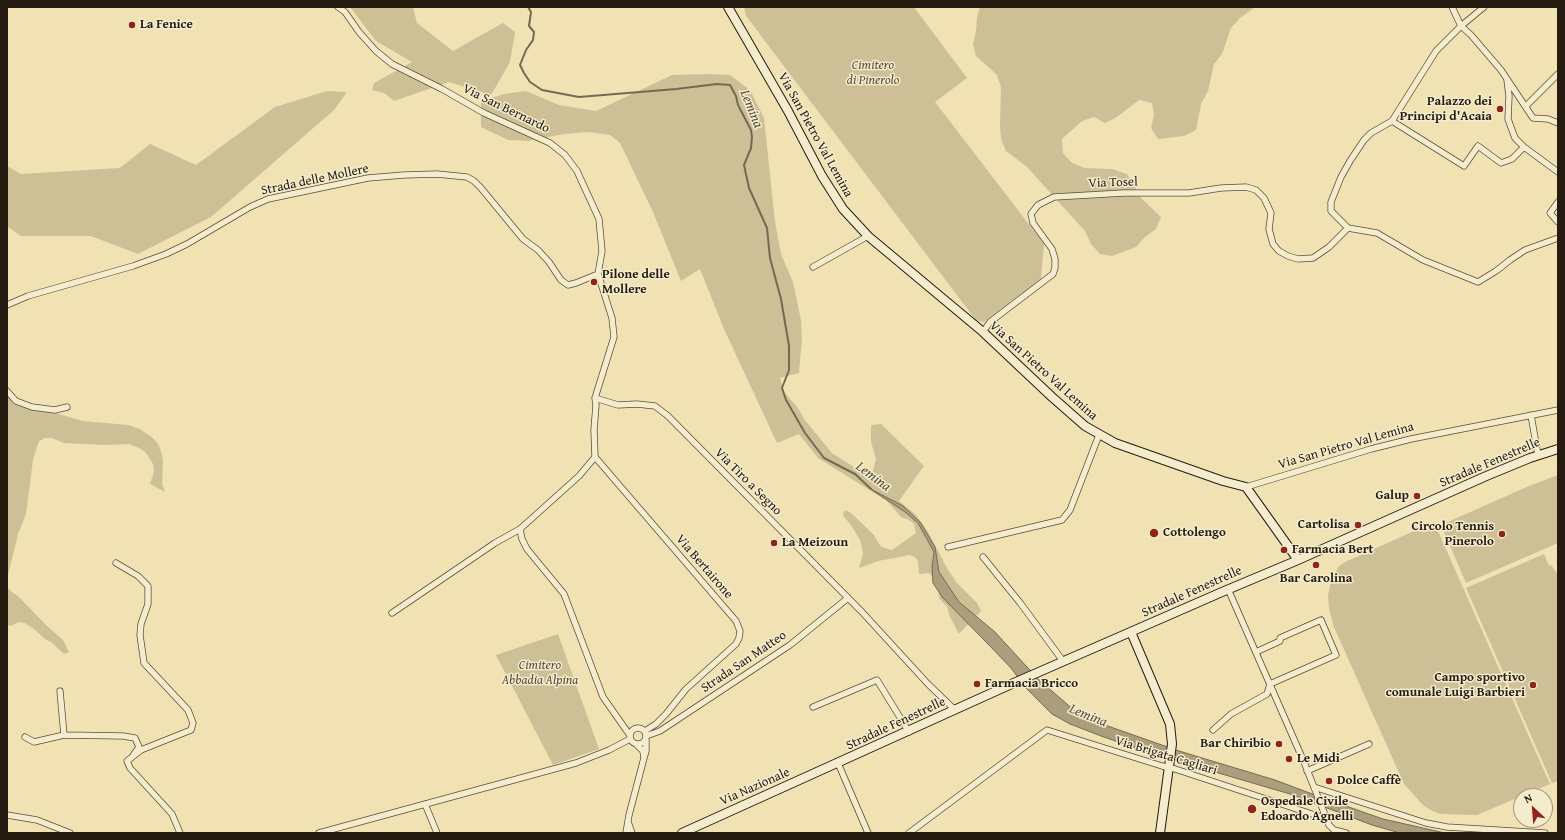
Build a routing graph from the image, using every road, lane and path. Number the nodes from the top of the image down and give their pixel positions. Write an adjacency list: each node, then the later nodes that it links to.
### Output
1 (338, 7): 19 (street, Via San Bernardo)
2 (728, 7): 16 (street, Via San Pietro Val Lemina)
3 (1452, 7): 5 (street)
4 (1484, 7): 5 (street)
5 (1461, 26): 7 (street); 9 (street)
6 (1558, 74): 8 (street)
7 (1506, 78): 8 (street); 11 (street)
8 (1526, 106): 10 (street)
9 (1392, 121): 11 (street); 15 (street)
10 (1558, 123)
11 (1524, 147): 12 (street)
12 (1558, 172)
13 (1558, 202): 14 (street)
14 (1558, 222)
15 (1348, 228): 17 (street); 21 (street, Via Tosel)
16 (868, 236): 18 (street); 21 (street, Via San Pietro Val Lemina)
17 (1558, 238)
18 (813, 267)
19 (598, 274): 20 (street, Strada delle Mollere); 23 (street)
20 (7, 305)
21 (983, 332): 27 (street, Via San Pietro Val Lemina)
22 (7, 391): 24 (street)
23 (595, 398): 30 (street); 38 (street, Via Tiro a Segno)
24 (68, 406)
25 (1558, 410): 26 (street, Via San Pietro Val Lemina)
26 (1531, 415): 29 (street); 31 (street, Via San Pietro Val Lemina)
27 (1099, 435): 31 (street, Via San Pietro Val Lemina); 33 (street)
28 (1558, 449): 29 (street, Stradale Fenestrelle)
29 (1538, 455): 35 (street, Stradale Fenestrelle)
30 (595, 457): 32 (street); 50 (street, Via Bertairone)
31 (1246, 487): 35 (street)
32 (520, 529): 39 (street); 51 (street)
33 (948, 547)
34 (983, 557): 42 (street)
35 (1298, 560): 37 (street, Stradale Fenestrelle)
36 (116, 563): 55 (street)
37 (1228, 589): 40 (street, Stradale Fenestrelle); 41 (street)
38 (848, 598): 46 (street, Via Tiro a Segno); 50 (street, Strada San Matteo)
39 (392, 613)
40 (1131, 632): 42 (street, Stradale Fenestrelle); 58 (street)
41 (1256, 652): 43 (street); 43 (street)
42 (1064, 661): 46 (street, Stradale Fenestrelle)
43 (1270, 684): 47 (street); 59 (street)
44 (60, 691): 49 (street)
45 (813, 707): 48 (street)
46 (955, 710): 48 (street, Stradale Fenestrelle)
47 (1213, 730)
48 (909, 732): 57 (street, Stradale Fenestrelle)
49 (64, 735): 52 (street); 55 (street)
50 (646, 735): 51 (street); 53 (street); 56 (street)
51 (630, 737): 53 (street); 61 (street)
52 (25, 738)
53 (636, 744): 56 (street)
54 (1369, 744): 59 (street)
55 (133, 756): 66 (street)
56 (644, 758): 64 (street)
57 (838, 763): 71 (street, Via Nazionale); 72 (street)
58 (1170, 765): 63 (street, Via Brigata Cagliari); 73 (street, Via Brigata Cagliari); 74 (street)
59 (1307, 771): 60 (street)
60 (1314, 787): 63 (street); 76 (street)
61 (425, 804): 67 (street); 68 (street)
62 (7, 815): 65 (street)
63 (1327, 819): 75 (street, Via Brigata Cagliari)
64 (628, 822): 69 (street); 70 (street)
65 (70, 833)
66 (180, 833)
67 (319, 833)
68 (437, 833)
69 (626, 833)
70 (632, 833)
71 (682, 833)
72 (868, 833)
73 (909, 833)
74 (1160, 833)
75 (1346, 833)
76 (1545, 833)

